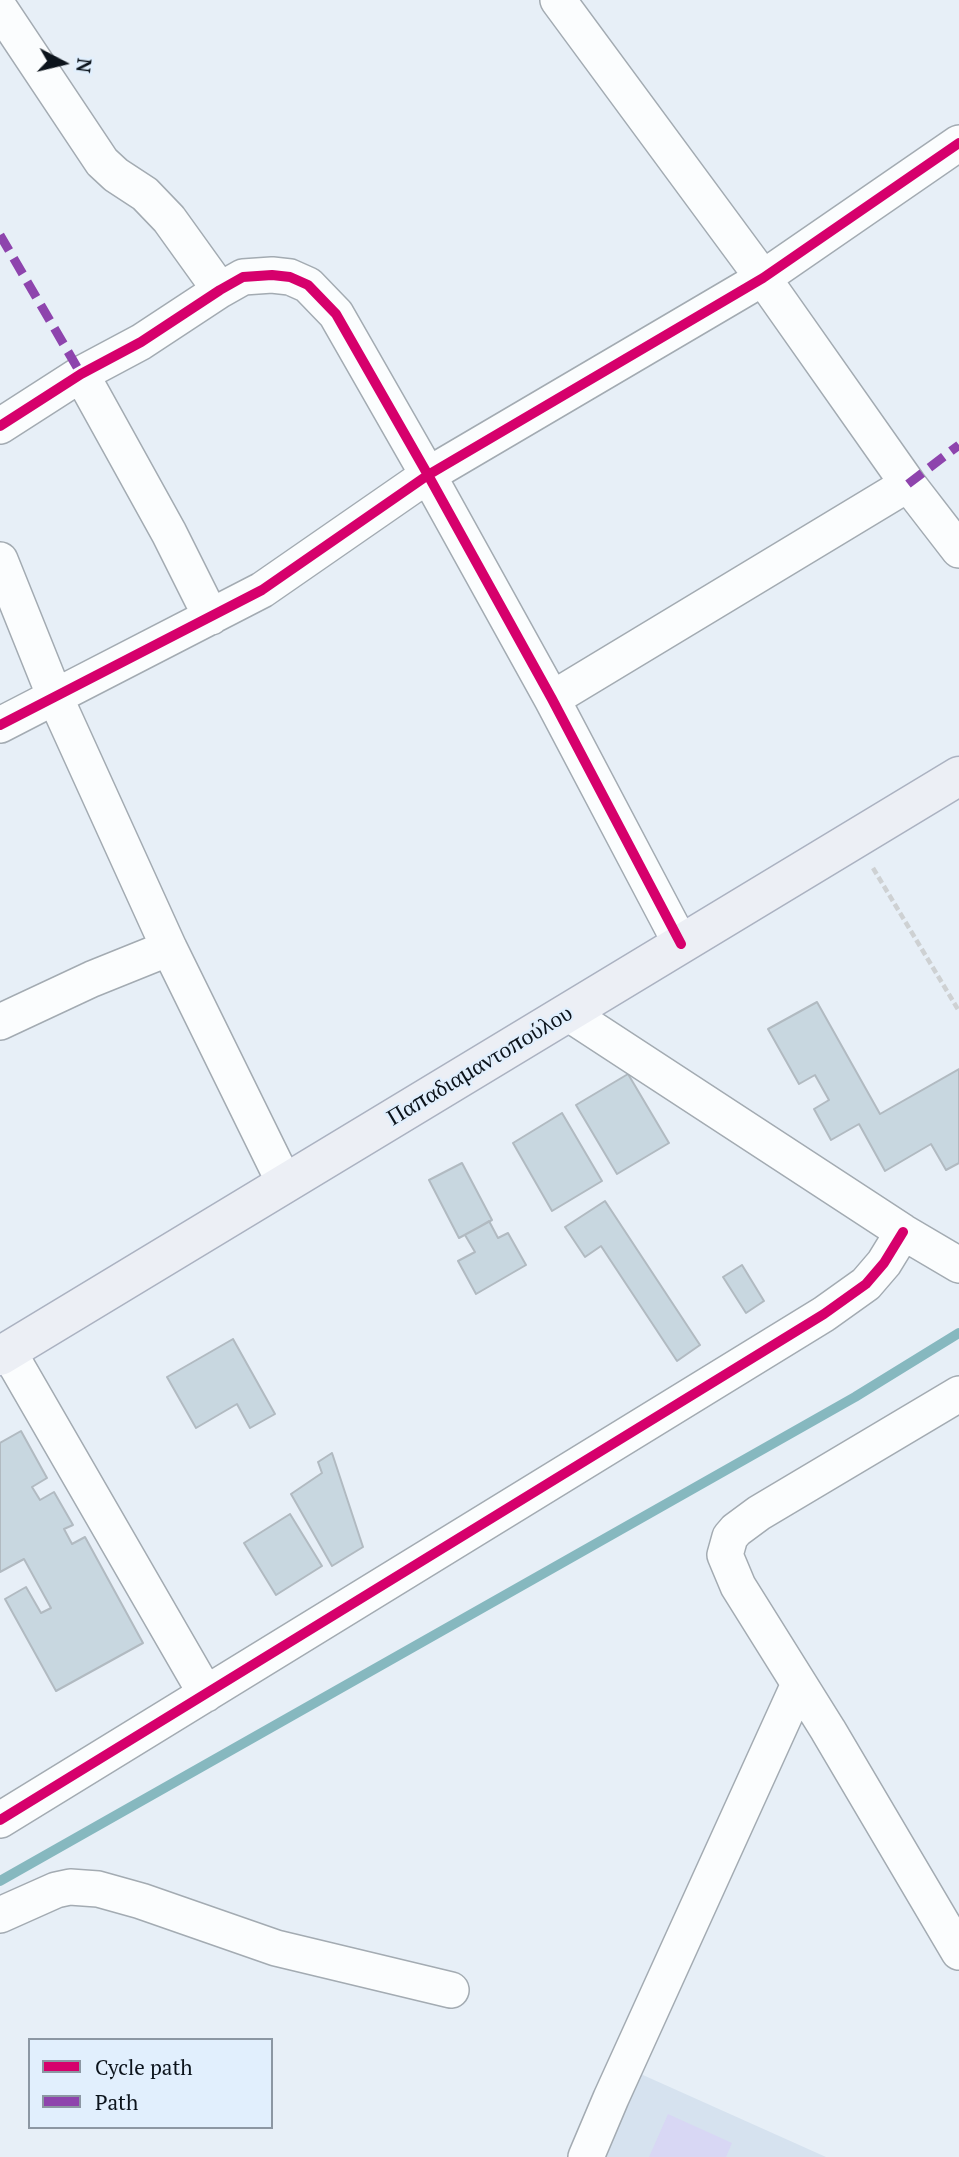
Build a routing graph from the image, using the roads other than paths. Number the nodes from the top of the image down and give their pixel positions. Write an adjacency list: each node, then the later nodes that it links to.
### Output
1 (558, 0): 4 (street)
2 (0, 9): 5 (street)
3 (959, 144): 4 (street)
4 (764, 278): 8 (street); 9 (street)
5 (220, 290): 6 (street); 8 (street)
6 (81, 374): 7 (street); 12 (street)
7 (0, 426)
8 (428, 475): 12 (street); 14 (street)
9 (908, 484): 10 (street); 14 (street)
10 (959, 550)
11 (0, 560): 13 (street)
12 (211, 617): 13 (street)
13 (55, 697): 15 (street); 18 (street)
14 (552, 699): 17 (street)
15 (0, 725)
16 (959, 776): 17 (main road, Παπαδιαμαντοπούλου)
17 (681, 944): 19 (main road, Παπαδιαμαντοπούλου)
18 (169, 948): 20 (street); 21 (street)
19 (568, 1013): 21 (main road, Παπαδιαμαντοπούλου); 22 (street)
20 (0, 1022)
21 (285, 1184): 24 (main road, Παπαδιαμαντοπούλου)
22 (903, 1232): 23 (street); 27 (street)
23 (959, 1265)
24 (4, 1353): 27 (street)
25 (959, 1394): 26 (street)
26 (799, 1684): 30 (street); 32 (street)
27 (206, 1694): 28 (street)
28 (0, 1821)
29 (0, 1915): 31 (street)
30 (959, 1952)
31 (451, 1990)
32 (586, 2157)

